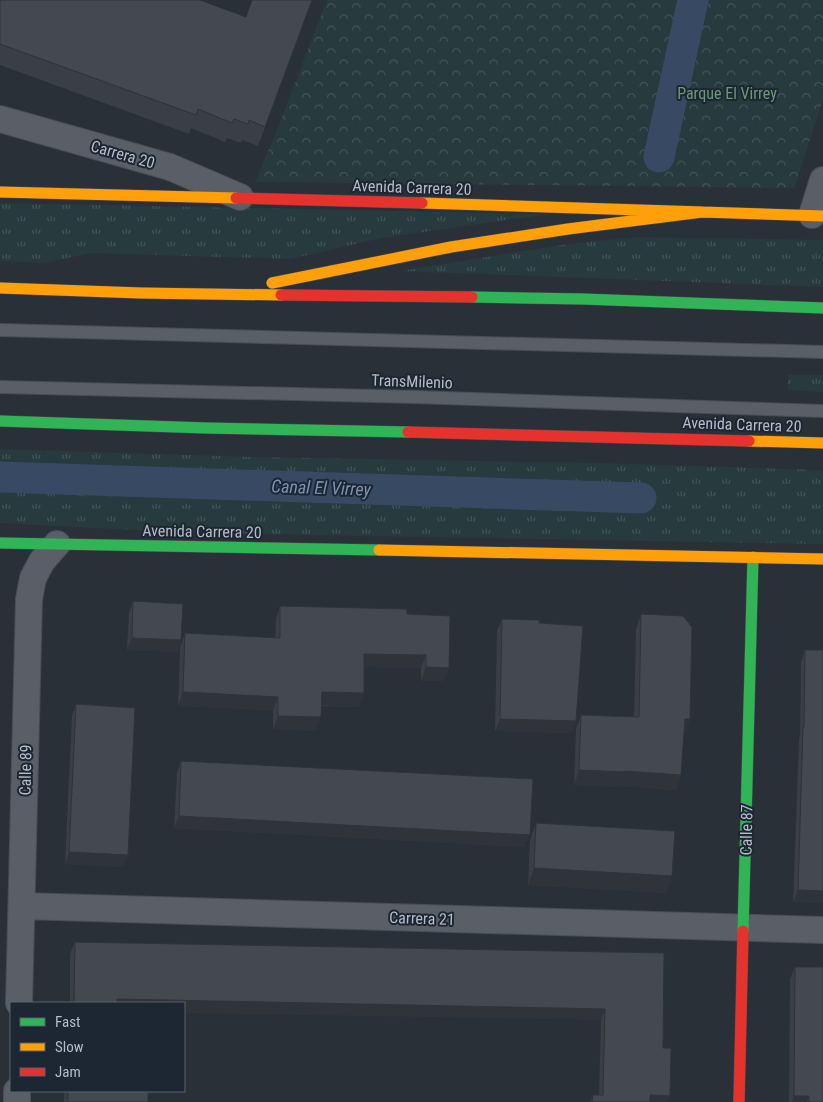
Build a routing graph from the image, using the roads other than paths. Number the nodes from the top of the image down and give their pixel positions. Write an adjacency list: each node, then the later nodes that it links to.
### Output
1 (0, 119): 4 (street, Carrera 20)
2 (823, 180): 6 (street)
3 (0, 192): 4 (main road, Avenida Carrera 20)
4 (243, 198): 5 (main road, Avenida Carrera 20)
5 (702, 212): 6 (main road, Avenida Carrera 20); 8 (main road)
6 (817, 216)
7 (0, 288): 8 (main road)
8 (219, 294): 9 (main road)
9 (823, 308)
10 (0, 330): 11 (lane)
11 (823, 352)
12 (0, 387): 13 (lane, TransMilenio)
13 (823, 411)
14 (0, 421): 15 (main road, Avenida Carrera 20)
15 (823, 443)
16 (0, 543): 17 (main road, Avenida Carrera 20)
17 (57, 544): 18 (main road, Avenida Carrera 20); 20 (street, Calle 89)
18 (753, 557): 19 (main road, Avenida Carrera 20); 21 (main road, Calle 87)
19 (823, 559)
20 (22, 906): 21 (street, Carrera 21); 23 (street, Calle 89)
21 (744, 928): 22 (street, Carrera 21); 24 (main road, Calle 87)
22 (823, 930)
23 (19, 1002)
24 (739, 1102)

